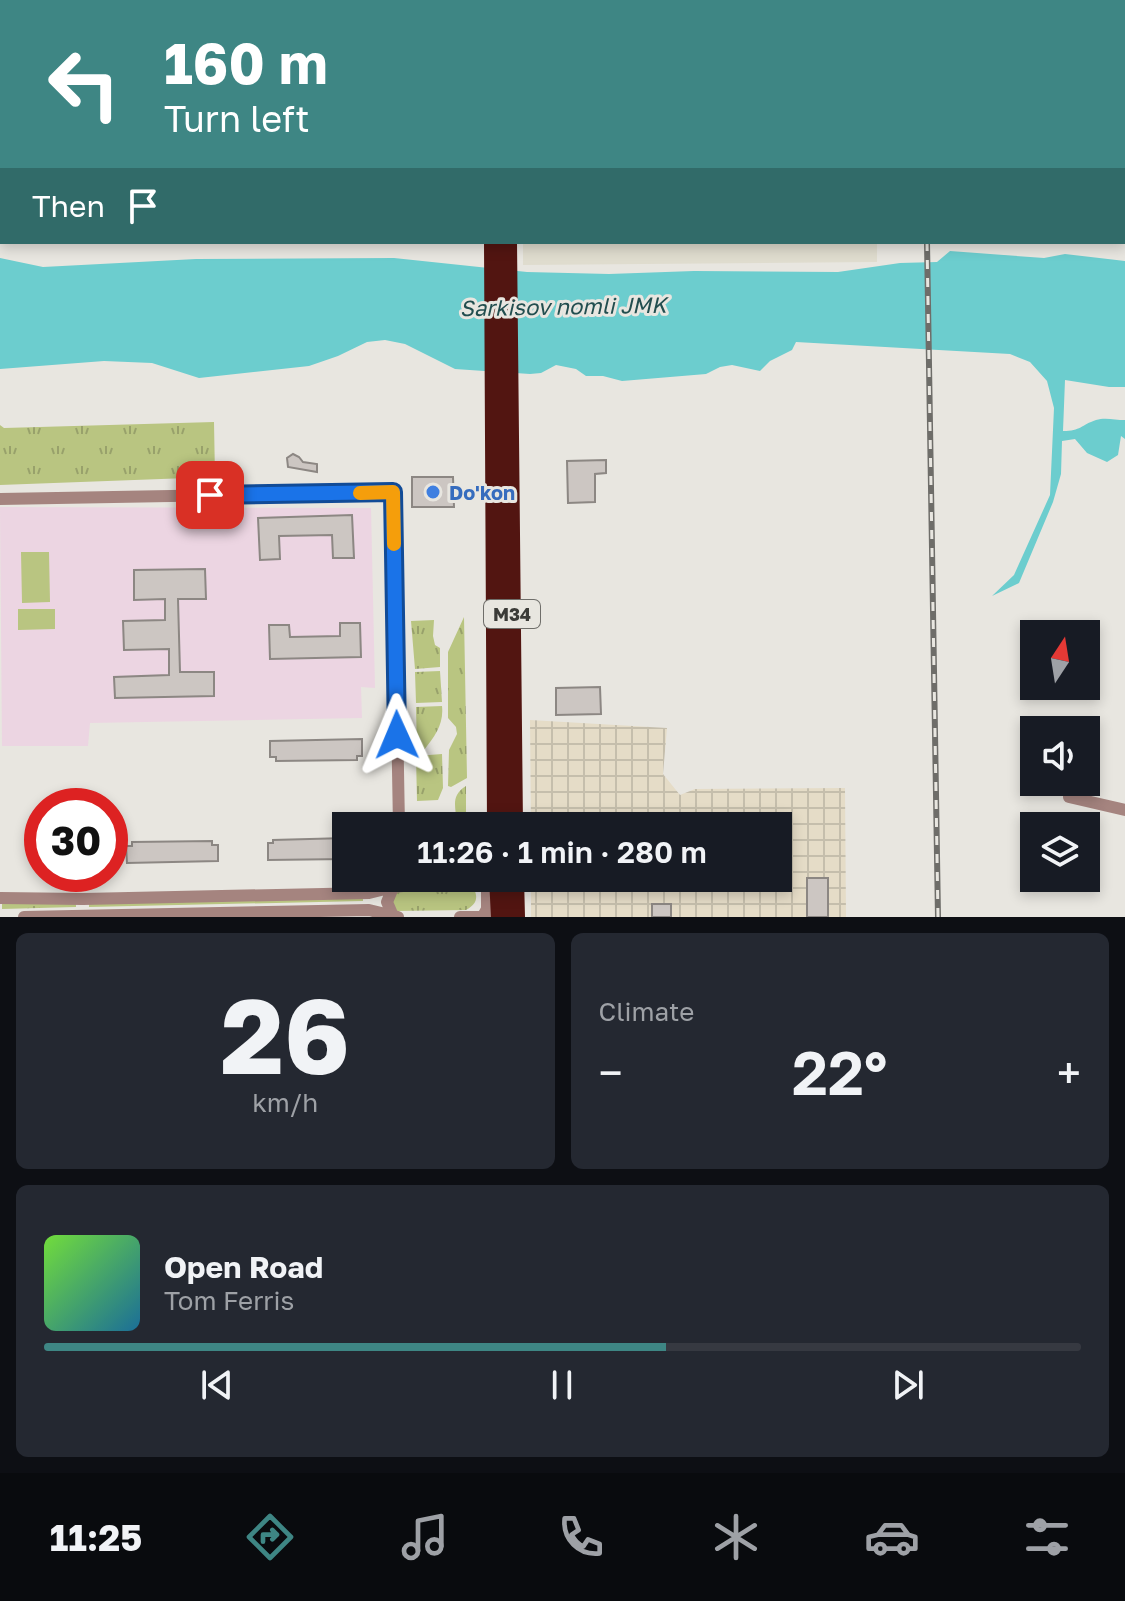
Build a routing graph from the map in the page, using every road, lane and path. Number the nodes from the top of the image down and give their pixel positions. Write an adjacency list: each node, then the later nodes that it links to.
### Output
1 (493, 244): 3 (highway, M34)
2 (508, 244): 3 (highway, M34)
3 (502, 402): 8 (highway, M34); 9 (highway, M34)
4 (0, 499): 7 (street)
5 (1069, 797): 6 (street)
6 (1125, 810)
7 (399, 812)
8 (496, 812)
9 (514, 812)
10 (371, 892): 16 (street)
11 (391, 892): 19 (street)
12 (487, 892): 20 (street)
13 (499, 892): 23 (highway)
14 (515, 892): 24 (highway)
15 (0, 898): 16 (street)
16 (83, 899): 18 (street)
17 (176, 915): 18 (street); 19 (street)
18 (85, 916): 21 (street)
19 (389, 916)
20 (483, 916): 22 (street); 23 (street)
21 (24, 917)
22 (460, 917)
23 (500, 917): 24 (street)
24 (516, 917)

